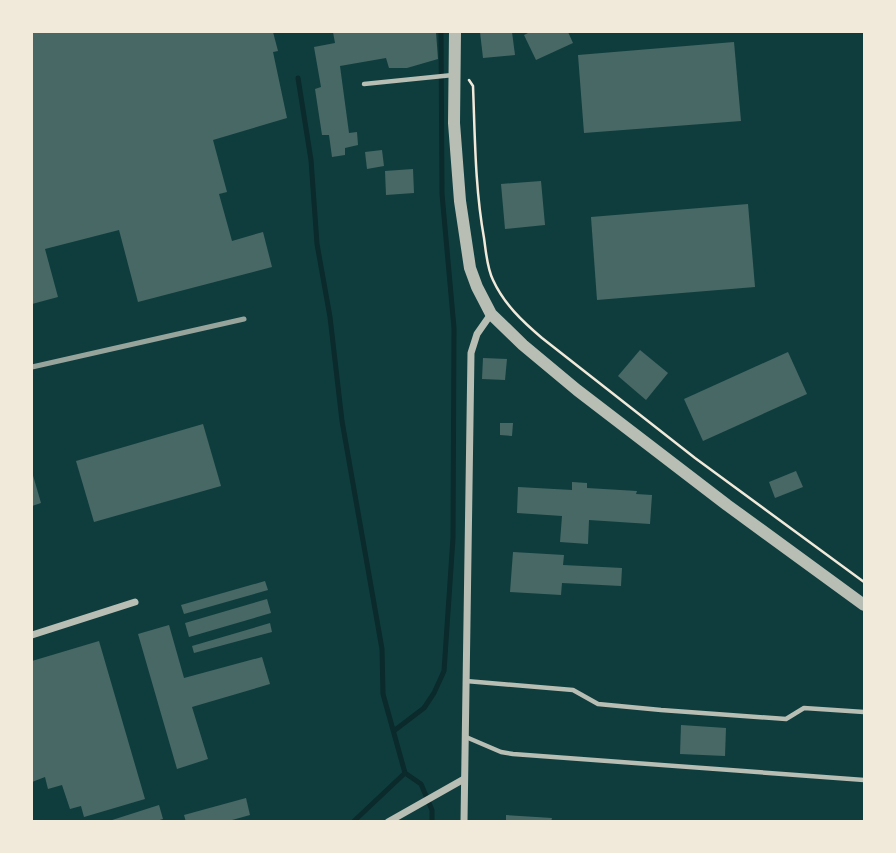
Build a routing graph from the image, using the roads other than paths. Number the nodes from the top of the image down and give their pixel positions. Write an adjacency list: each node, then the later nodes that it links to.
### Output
1 (455, 32): 2 (street)
2 (457, 76): 3 (lane); 4 (street)
3 (364, 84)
4 (491, 314): 6 (street); 8 (street)
5 (135, 602): 7 (street)
6 (864, 605)
7 (32, 635)
8 (466, 681): 9 (lane); 10 (street)
9 (864, 712)
10 (465, 737): 11 (street); 12 (lane)
11 (464, 779): 13 (street); 14 (street)
12 (864, 780)
13 (388, 821)
14 (464, 821)

